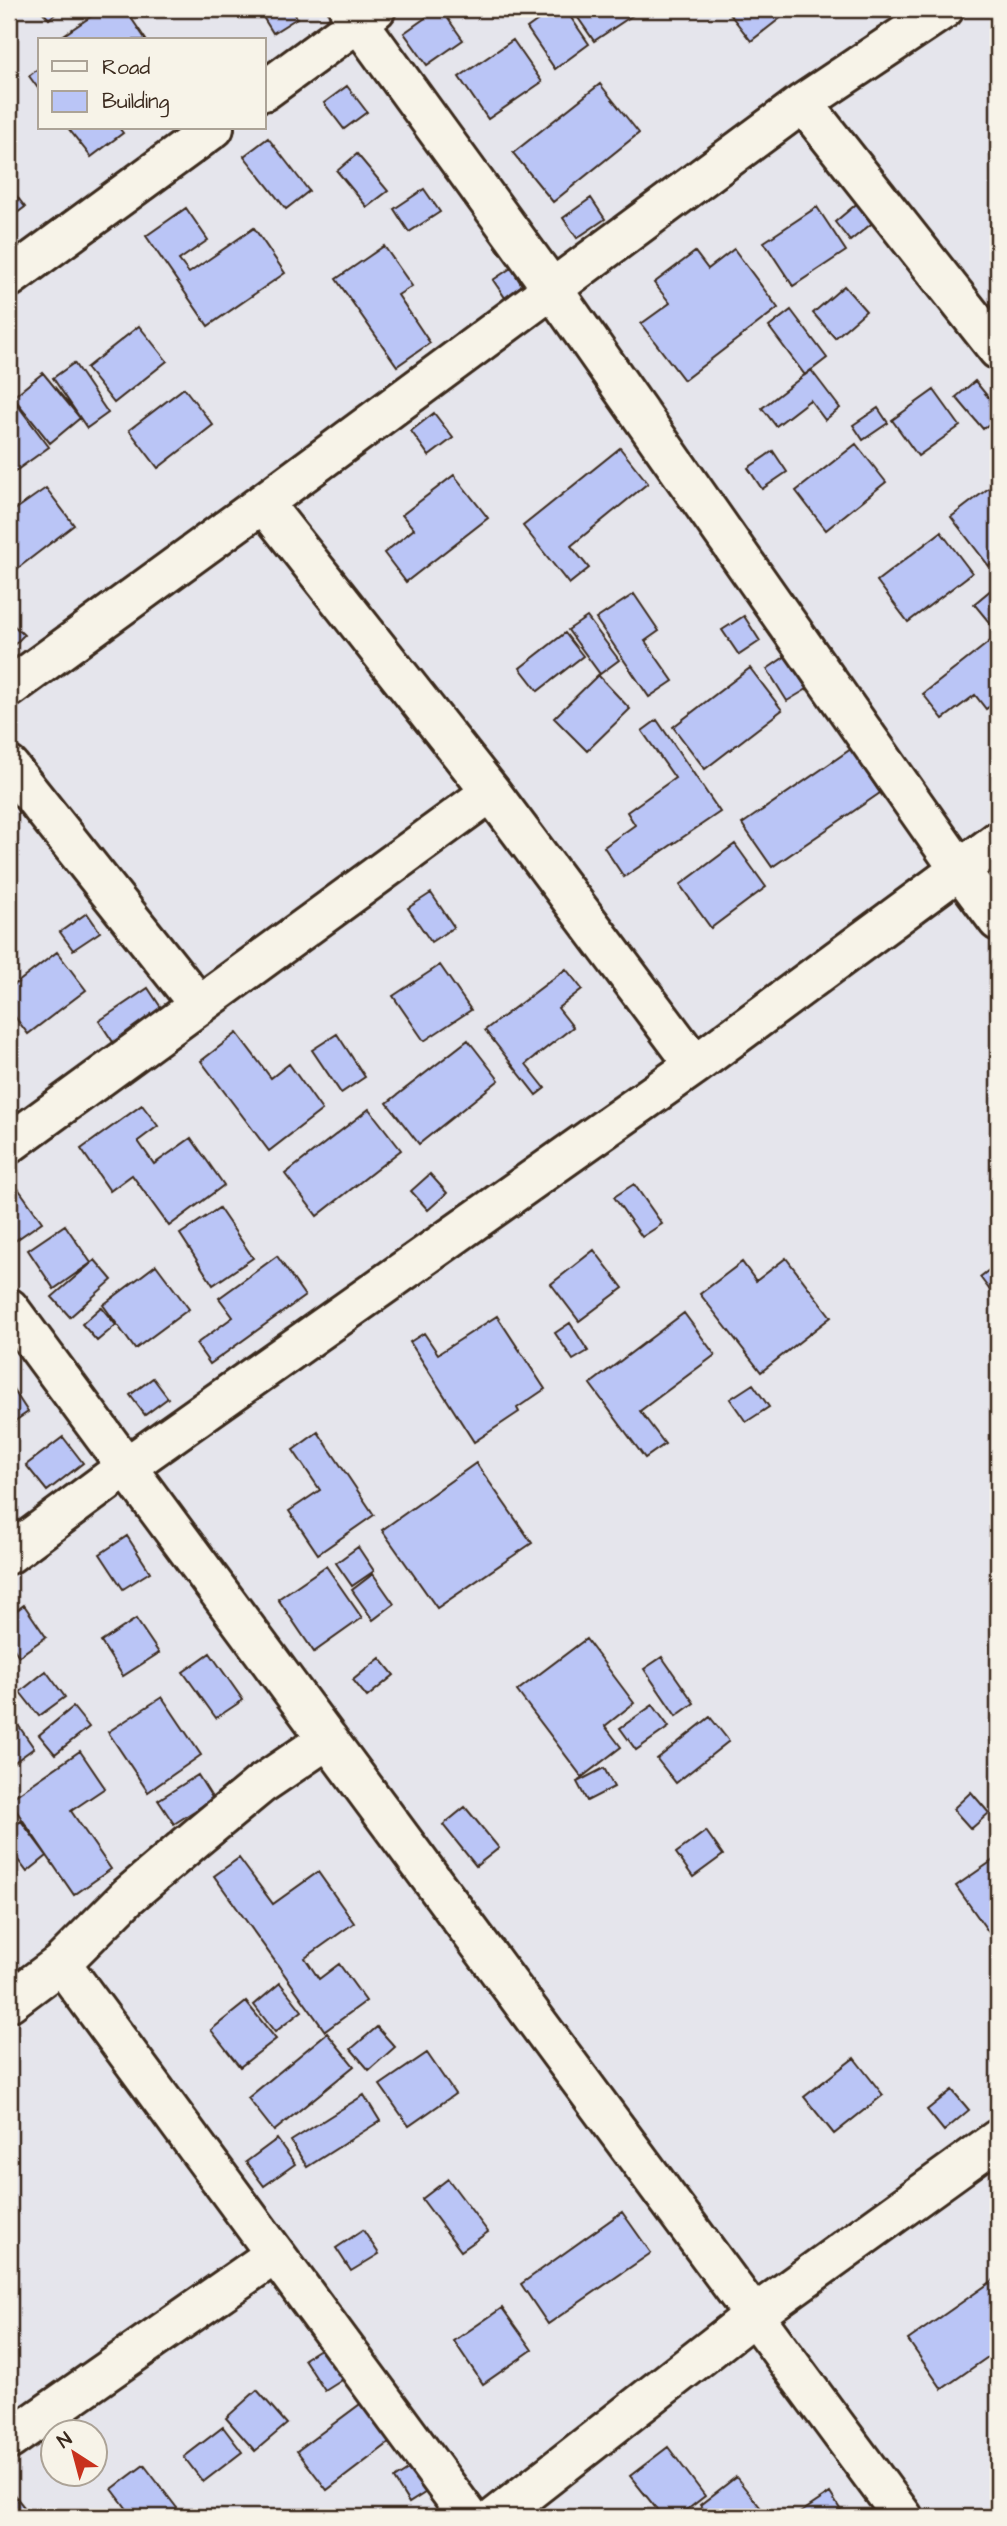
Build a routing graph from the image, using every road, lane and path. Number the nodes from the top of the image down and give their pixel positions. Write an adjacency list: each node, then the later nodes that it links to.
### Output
1 (944, 9): 4 (street)
2 (361, 13): 3 (street); 7 (street)
3 (266, 89)
4 (803, 103): 7 (street); 8 (street)
5 (211, 130): 6 (street)
6 (9, 278)
7 (551, 288): 9 (street); 14 (street)
8 (998, 351)
9 (263, 503): 10 (street); 12 (street)
10 (9, 688)
11 (9, 766): 16 (street)
12 (491, 792): 16 (street); 17 (street)
13 (998, 841): 14 (street)
14 (960, 870): 15 (street); 17 (street)
15 (998, 921)
16 (199, 1005): 18 (street)
17 (695, 1065): 20 (street)
18 (9, 1144)
19 (9, 1308): 20 (street)
20 (126, 1467): 21 (street); 22 (street)
21 (9, 1555)
22 (328, 1739): 23 (street); 27 (street)
23 (61, 1963): 24 (street); 26 (street)
24 (9, 2002)
25 (998, 2139): 27 (street)
26 (274, 2255): 28 (street); 29 (street)
27 (754, 2315): 30 (street); 31 (street)
28 (9, 2440)
29 (469, 2517)
30 (496, 2517)
31 (903, 2517)

